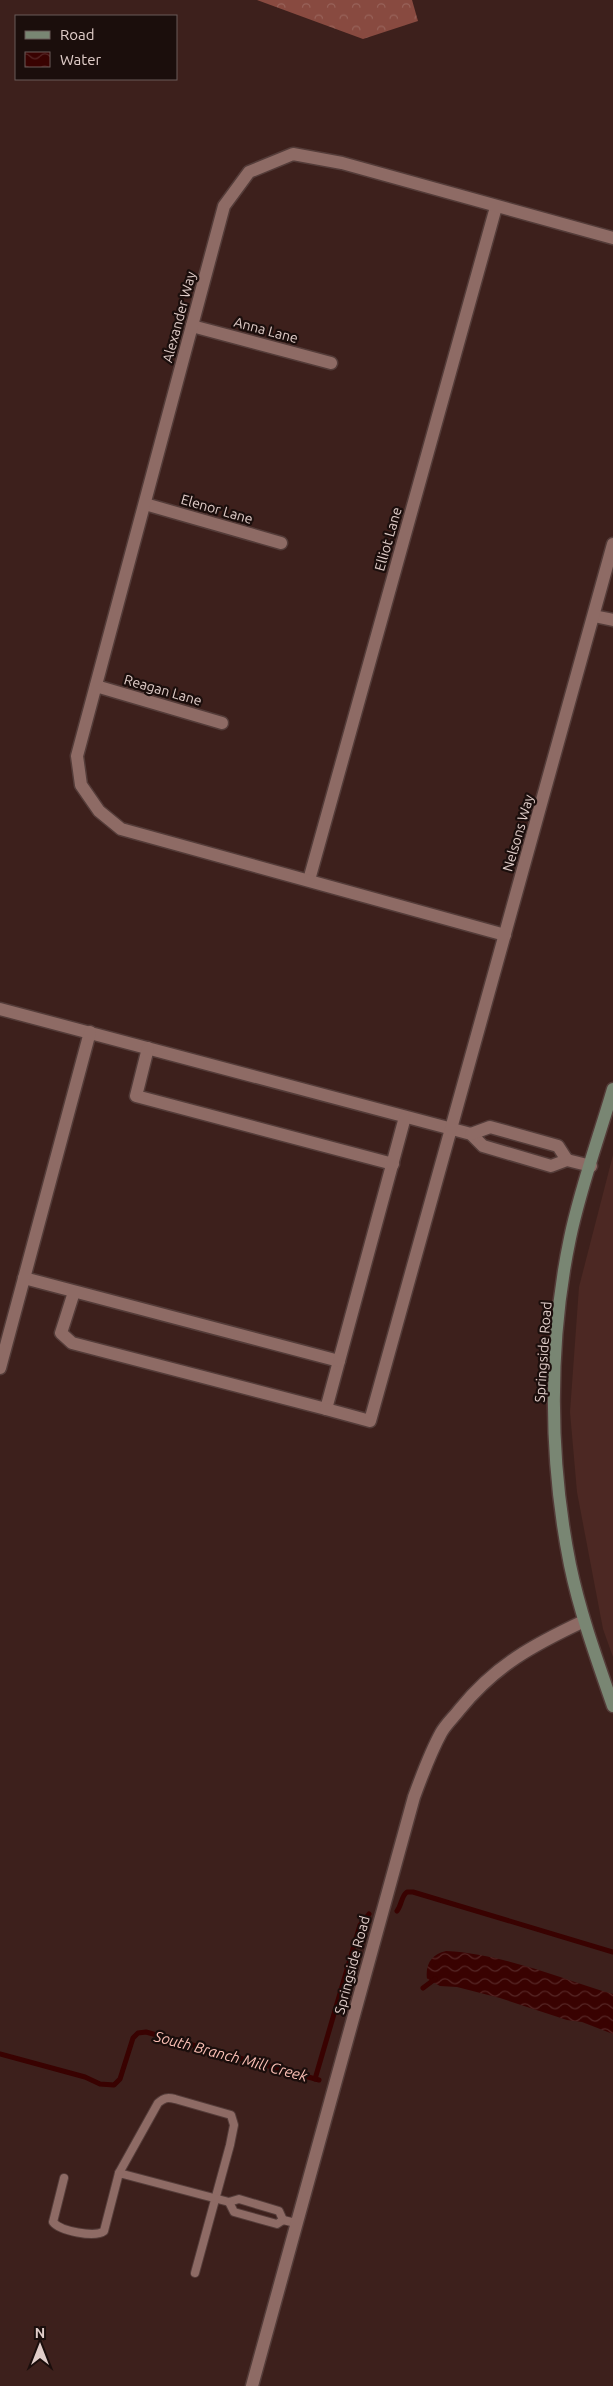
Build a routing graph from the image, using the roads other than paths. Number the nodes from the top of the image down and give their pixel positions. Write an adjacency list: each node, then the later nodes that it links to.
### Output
1 (496, 207): 2 (street, Alexander Way); 3 (street, Alexander Way); 12 (street, Elliot Lane)
2 (613, 238)
3 (192, 326): 4 (street, Anna Lane); 5 (street, Alexander Way)
4 (332, 363)
5 (145, 504): 6 (street, Elenor Lane); 10 (street, Alexander Way)
6 (281, 543)
7 (613, 544): 8 (street, Nelsons Way)
8 (594, 616): 9 (street); 13 (street, Nelsons Way)
9 (612, 621)
10 (96, 686): 11 (street, Reagan Lane); 12 (street, Alexander Way)
11 (222, 723)
12 (309, 880): 13 (street)
13 (505, 935): 19 (street, Nelsons Way)
14 (0, 1008): 15 (street)
15 (90, 1032): 16 (street); 24 (street)
16 (148, 1048): 18 (street); 22 (street)
17 (613, 1089): 23 (main road, Springside Road)
18 (405, 1117): 19 (street); 22 (street)
19 (451, 1129): 20 (street); 28 (street, Nelsons Way)
20 (470, 1134): 21 (street); 21 (street)
21 (567, 1160): 23 (street)
22 (393, 1164): 26 (street)
23 (591, 1166): 29 (main road, Springside Road)
24 (24, 1278): 25 (street); 27 (street)
25 (74, 1292): 26 (street); 28 (street)
26 (338, 1361): 28 (street)
27 (0, 1368)
28 (326, 1408)
29 (584, 1621): 30 (main road, Springside Road); 36 (street, Springside Road)
30 (613, 1706)
31 (119, 2173): 32 (lane); 33 (lane); 33 (lane)
32 (64, 2178)
33 (216, 2199): 34 (lane); 37 (lane)
34 (229, 2202): 35 (lane); 35 (lane)
35 (282, 2220): 36 (lane)
36 (296, 2223): 38 (street, Springside Road)
37 (195, 2273)
38 (252, 2386)

